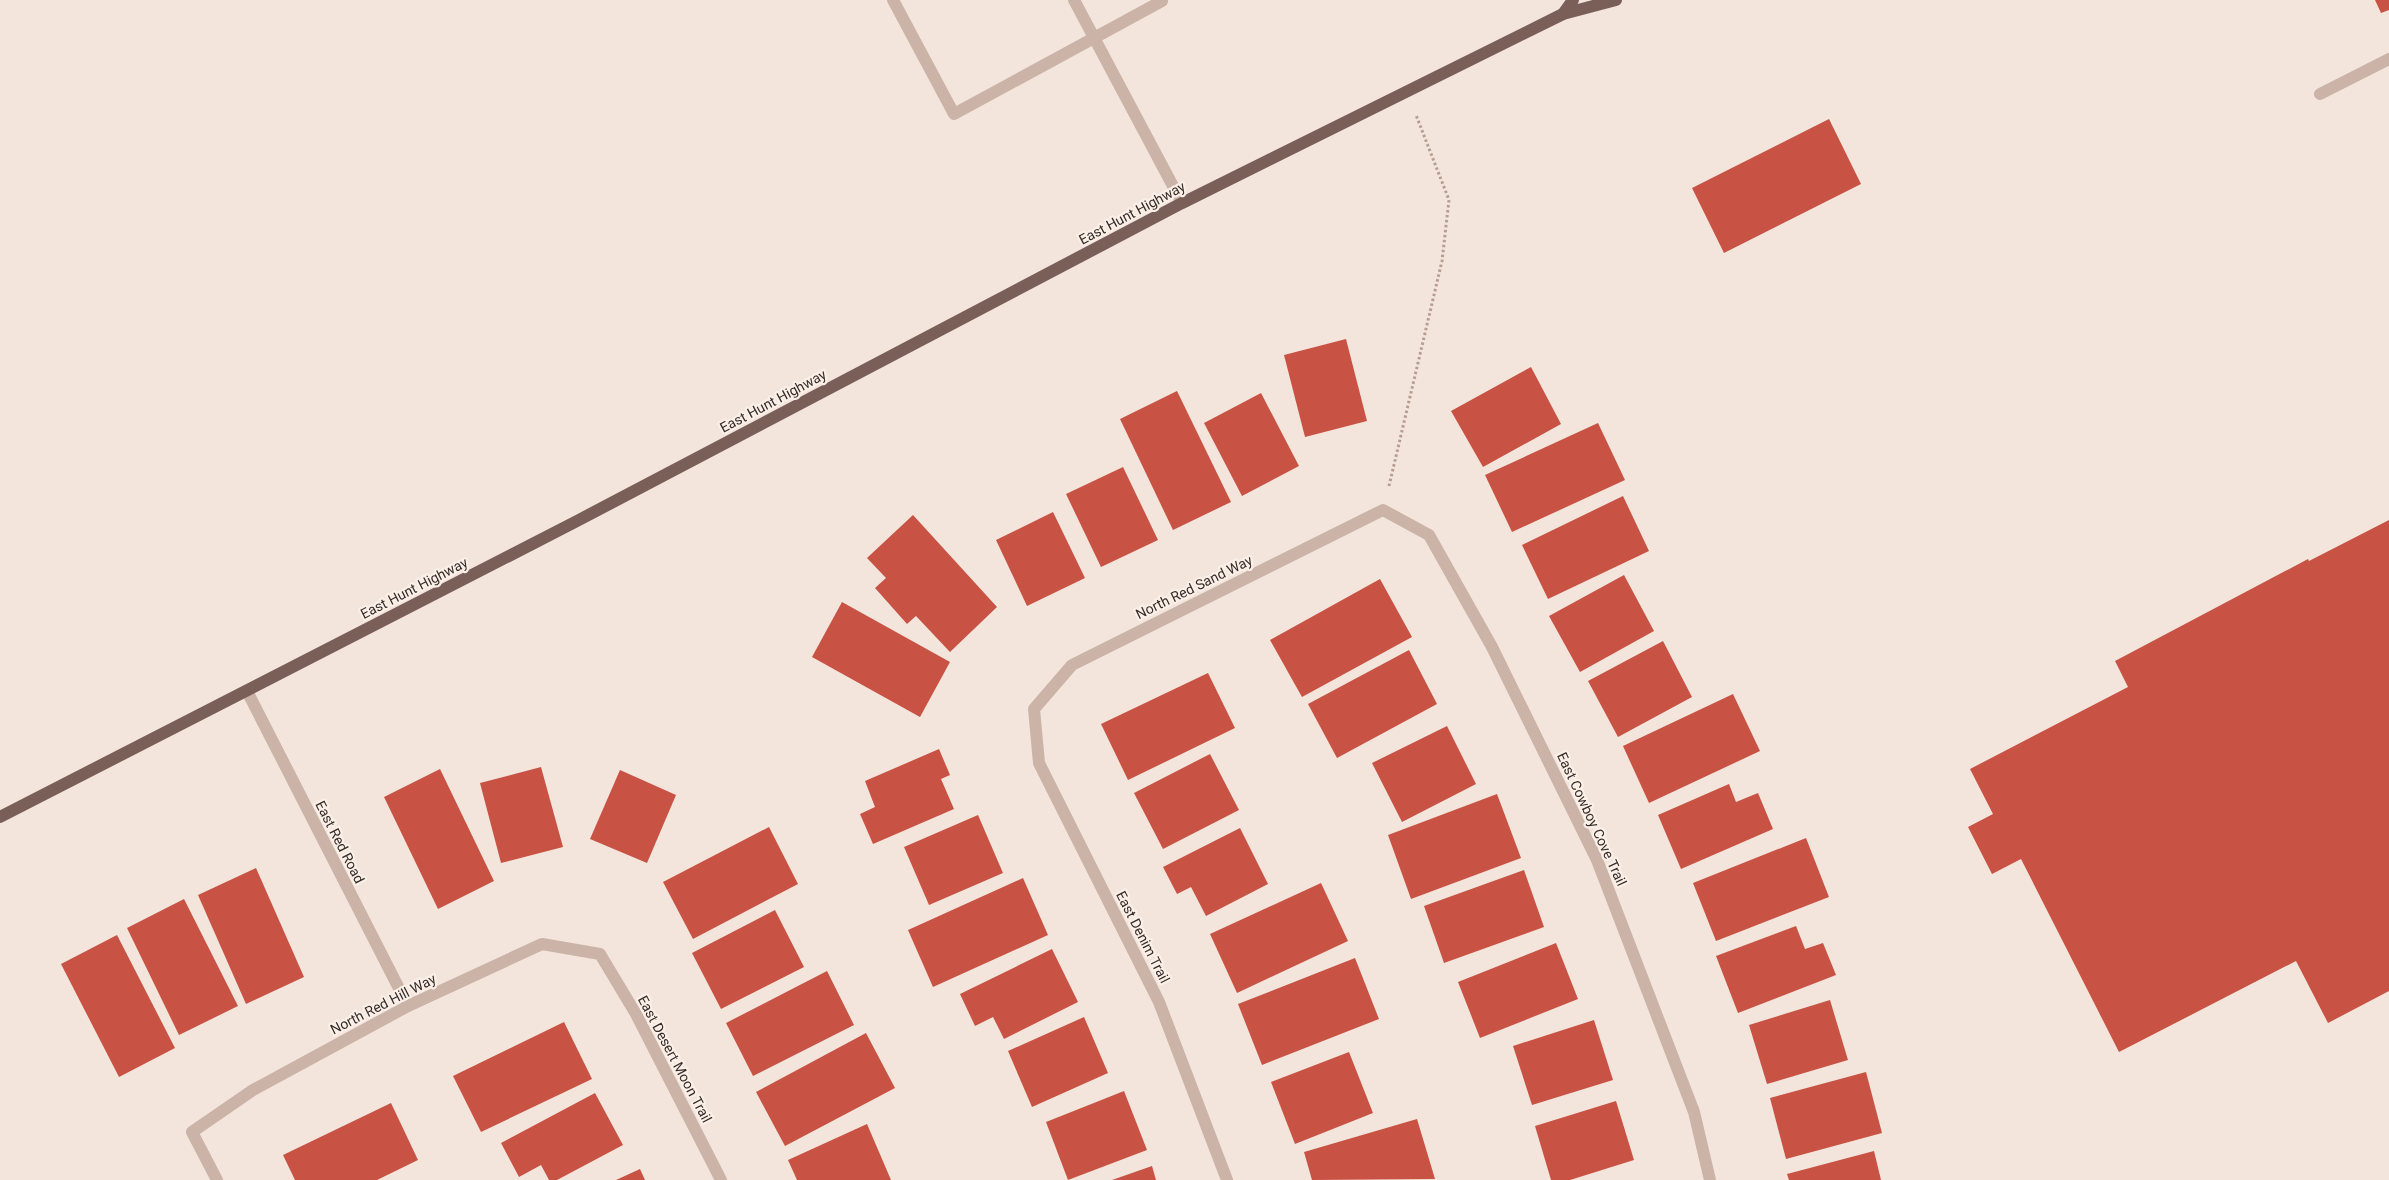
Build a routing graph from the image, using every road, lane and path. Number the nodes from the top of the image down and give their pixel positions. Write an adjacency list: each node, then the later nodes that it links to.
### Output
1 (893, 0): 7 (street)
2 (1074, 0): 7 (street)
3 (1573, 0): 6 (main road, East Hunt Highway)
4 (1616, 0): 6 (main road, East Hunt Highway)
5 (1162, 1): 7 (street)
6 (1563, 14): 9 (main road, East Hunt Highway)
7 (1094, 38): 11 (street)
8 (2389, 59): 10 (street)
9 (1407, 92): 11 (main road, East Hunt Highway); 12 (path)
10 (2320, 94)
11 (1182, 203): 13 (main road, East Hunt Highway)
12 (1383, 510): 14 (street, North Red Sand Way); 21 (street, East Cowboy Cove Trail)
13 (247, 691): 15 (main road, East Hunt Highway); 17 (street, East Red Road)
14 (1034, 709): 20 (street, East Denim Trail)
15 (0, 818)
16 (600, 954): 17 (street, North Red Hill Way); 19 (street, East Desert Moon Trail)
17 (408, 1006): 18 (street, North Red Hill Way)
18 (216, 1180)
19 (721, 1180)
20 (1227, 1180)
21 (1710, 1180)

